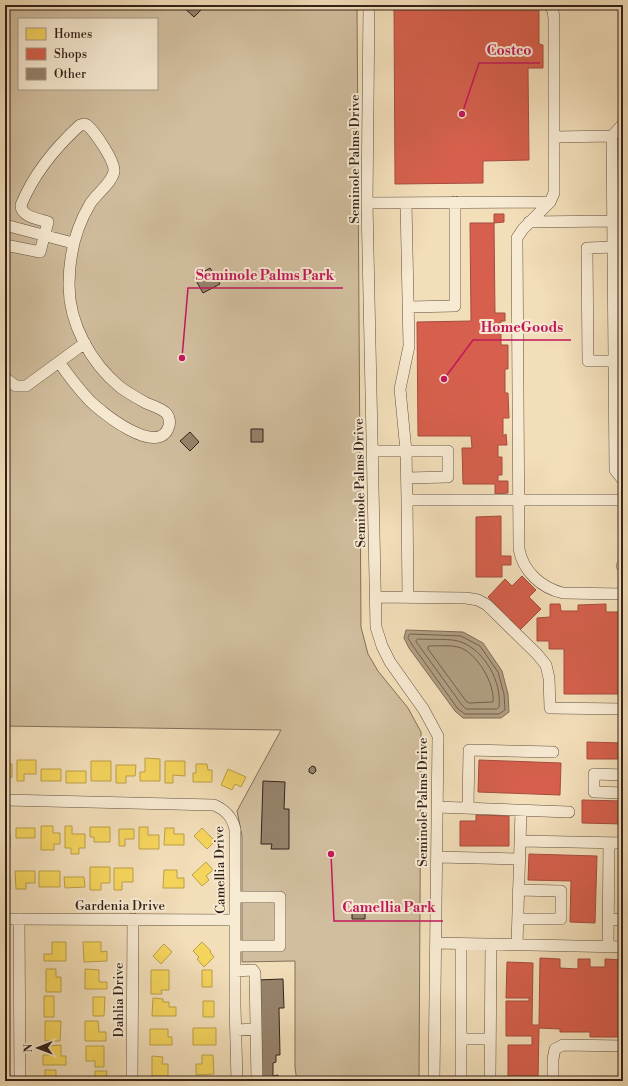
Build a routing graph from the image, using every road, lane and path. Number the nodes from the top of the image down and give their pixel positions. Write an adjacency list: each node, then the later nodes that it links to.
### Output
1 (369, 5): 9 (street, Seminole Palms Drive)
2 (550, 5): 5 (street)
3 (623, 124): 4 (street)
4 (612, 136): 5 (street); 6 (street)
5 (554, 137): 8 (street)
6 (618, 191): 13 (street)
7 (455, 202): 8 (street); 10 (street); 19 (street)
8 (550, 202): 11 (street)
9 (367, 203): 10 (street); 27 (street, Seminole Palms Drive)
10 (406, 203): 19 (street)
11 (529, 222): 13 (street); 32 (street)
12 (5, 225): 14 (street)
13 (616, 227): 17 (street)
14 (44, 235): 15 (street); 15 (street); 16 (street)
15 (73, 243): 21 (street)
16 (5, 245)
17 (613, 247): 18 (street); 22 (street)
18 (618, 297): 20 (street)
19 (408, 307): 28 (street)
20 (618, 312): 22 (street)
21 (85, 343): 23 (street); 23 (street)
22 (614, 361): 25 (street)
23 (59, 362): 24 (street)
24 (5, 378)
25 (619, 388): 26 (street)
26 (619, 417): 30 (street)
27 (373, 451): 28 (street); 35 (street, Seminole Palms Drive)
28 (406, 451): 29 (street); 29 (street)
29 (407, 478): 31 (street)
30 (623, 480)
31 (407, 500): 32 (street); 36 (street)
32 (518, 500): 33 (street); 34 (street)
33 (623, 500)
34 (623, 594)
35 (376, 597): 36 (street); 42 (street, Seminole Palms Drive)
36 (408, 597): 37 (street)
37 (623, 709)
38 (553, 752): 43 (street)
39 (623, 775): 40 (street)
40 (623, 793)
41 (5, 800): 52 (street, Camellia Drive)
42 (437, 807): 43 (street); 49 (street, Seminole Palms Drive)
43 (468, 808): 44 (street)
44 (521, 810): 45 (street); 46 (street)
45 (569, 812)
46 (520, 841): 47 (street); 50 (street)
47 (609, 842): 48 (street); 57 (street)
48 (623, 843)
49 (437, 857): 50 (street); 60 (street, Seminole Palms Drive)
50 (519, 859): 51 (street)
51 (518, 890): 56 (street); 56 (street)
52 (234, 897): 58 (street, Camellia Drive); 64 (street)
53 (5, 919): 54 (street, Gardenia Drive)
54 (20, 919): 55 (street, Gardenia Drive); 75 (street)
55 (133, 919): 58 (street, Gardenia Drive); 76 (street, Dahlia Drive)
56 (518, 919): 63 (street)
57 (608, 919): 59 (street); 65 (street)
58 (234, 920): 64 (street, Camellia Drive)
59 (623, 920)
60 (436, 943): 61 (street); 79 (street, Seminole Palms Drive)
61 (461, 944): 62 (street); 70 (street)
62 (490, 944): 63 (street); 71 (street)
63 (517, 945): 65 (street)
64 (235, 946): 67 (street, Camellia Drive)
65 (608, 946): 66 (street)
66 (623, 947)
67 (235, 971): 68 (street); 69 (street, Camellia Drive)
68 (256, 1029): 69 (street); 74 (street)
69 (236, 1030): 72 (street, Camellia Drive)
70 (461, 1039): 71 (street); 80 (street)
71 (490, 1039): 81 (street)
72 (236, 1044): 74 (street); 77 (street, Camellia Drive)
73 (623, 1046): 82 (street)
74 (256, 1054): 78 (street)
75 (20, 1081)
76 (132, 1081)
77 (237, 1081)
78 (257, 1081)
79 (434, 1081)
80 (460, 1081)
81 (490, 1081)
82 (552, 1081)

